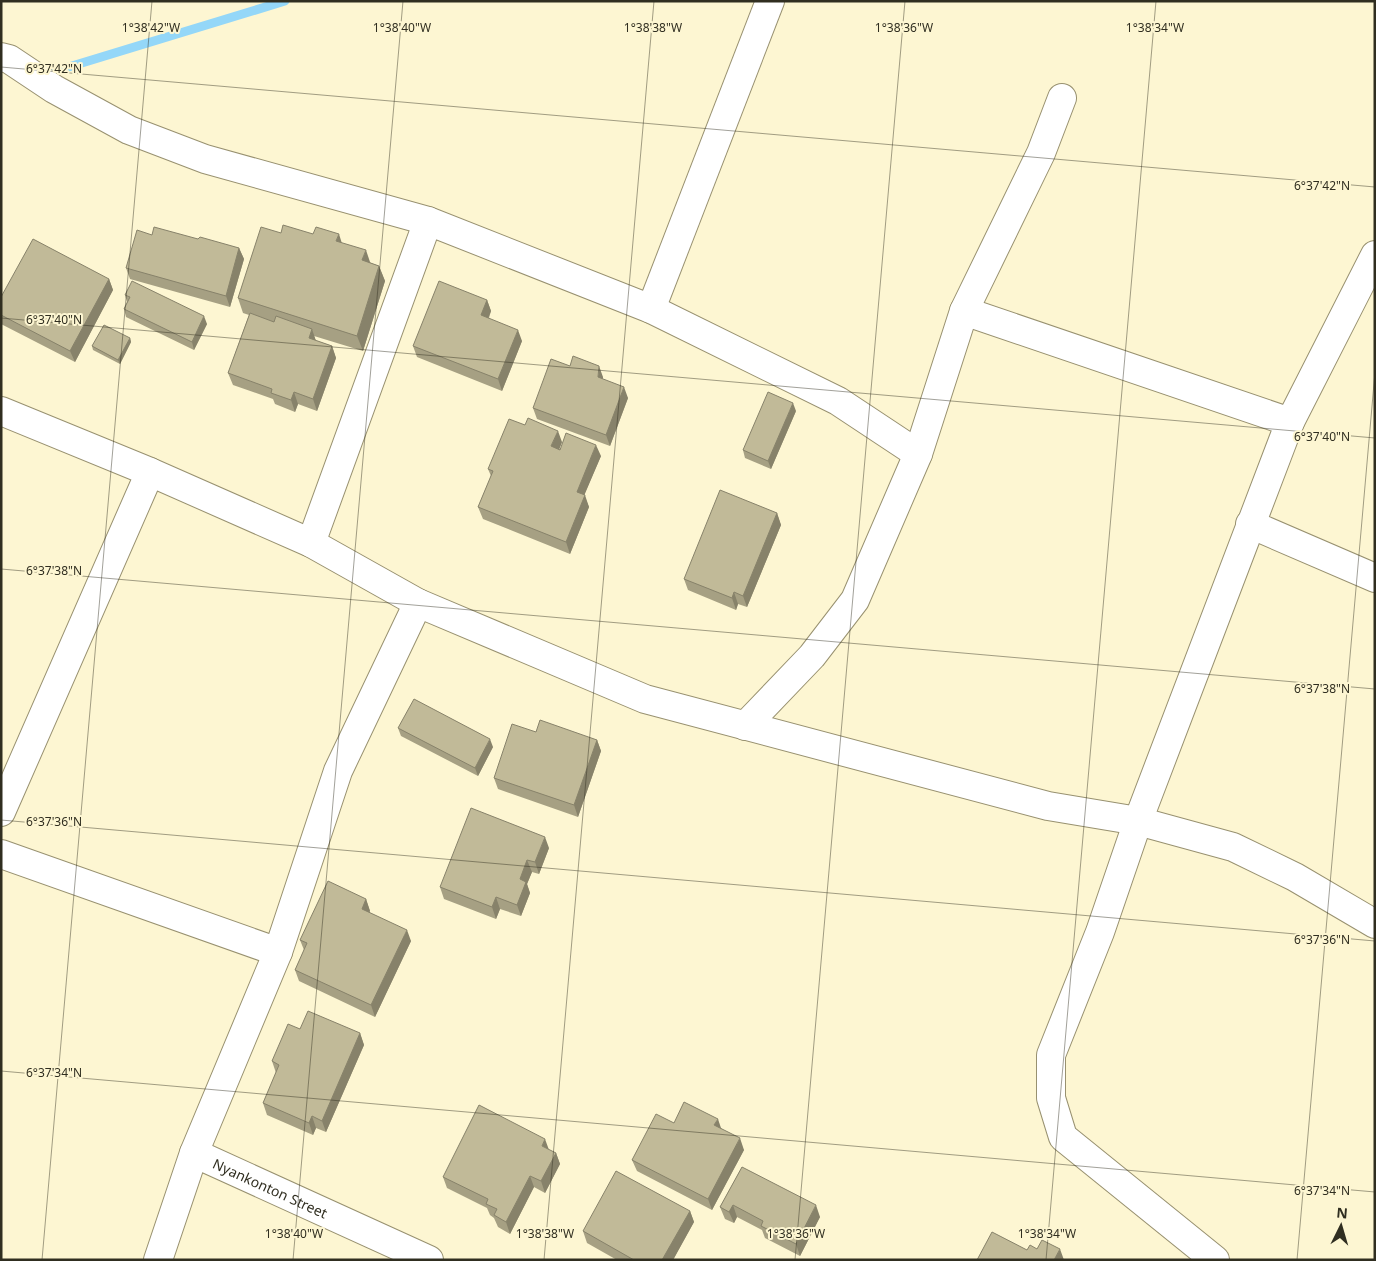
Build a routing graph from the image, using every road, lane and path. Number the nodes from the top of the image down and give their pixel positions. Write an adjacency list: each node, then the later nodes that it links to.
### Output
1 (770, 1): 6 (street)
2 (1, 56): 4 (street)
3 (1062, 98): 7 (street)
4 (428, 221): 6 (street); 13 (street)
5 (1375, 254): 9 (street)
6 (651, 309): 10 (street)
7 (964, 311): 9 (street); 10 (street)
8 (1, 412): 11 (street)
9 (1290, 422): 12 (street)
10 (918, 454): 16 (street)
11 (150, 472): 13 (street); 17 (street)
12 (1250, 524): 14 (street); 18 (street)
13 (311, 543): 15 (street)
14 (1375, 578)
15 (418, 603): 16 (street); 21 (street)
16 (745, 726): 18 (street)
17 (1, 812)
18 (1138, 821): 20 (street); 23 (street)
19 (1, 854): 21 (street)
20 (1375, 924)
21 (278, 952): 22 (street)
22 (194, 1153): 24 (street); 25 (street, Nyankonton Street)
23 (1202, 1256)
24 (158, 1260)
25 (428, 1260)

